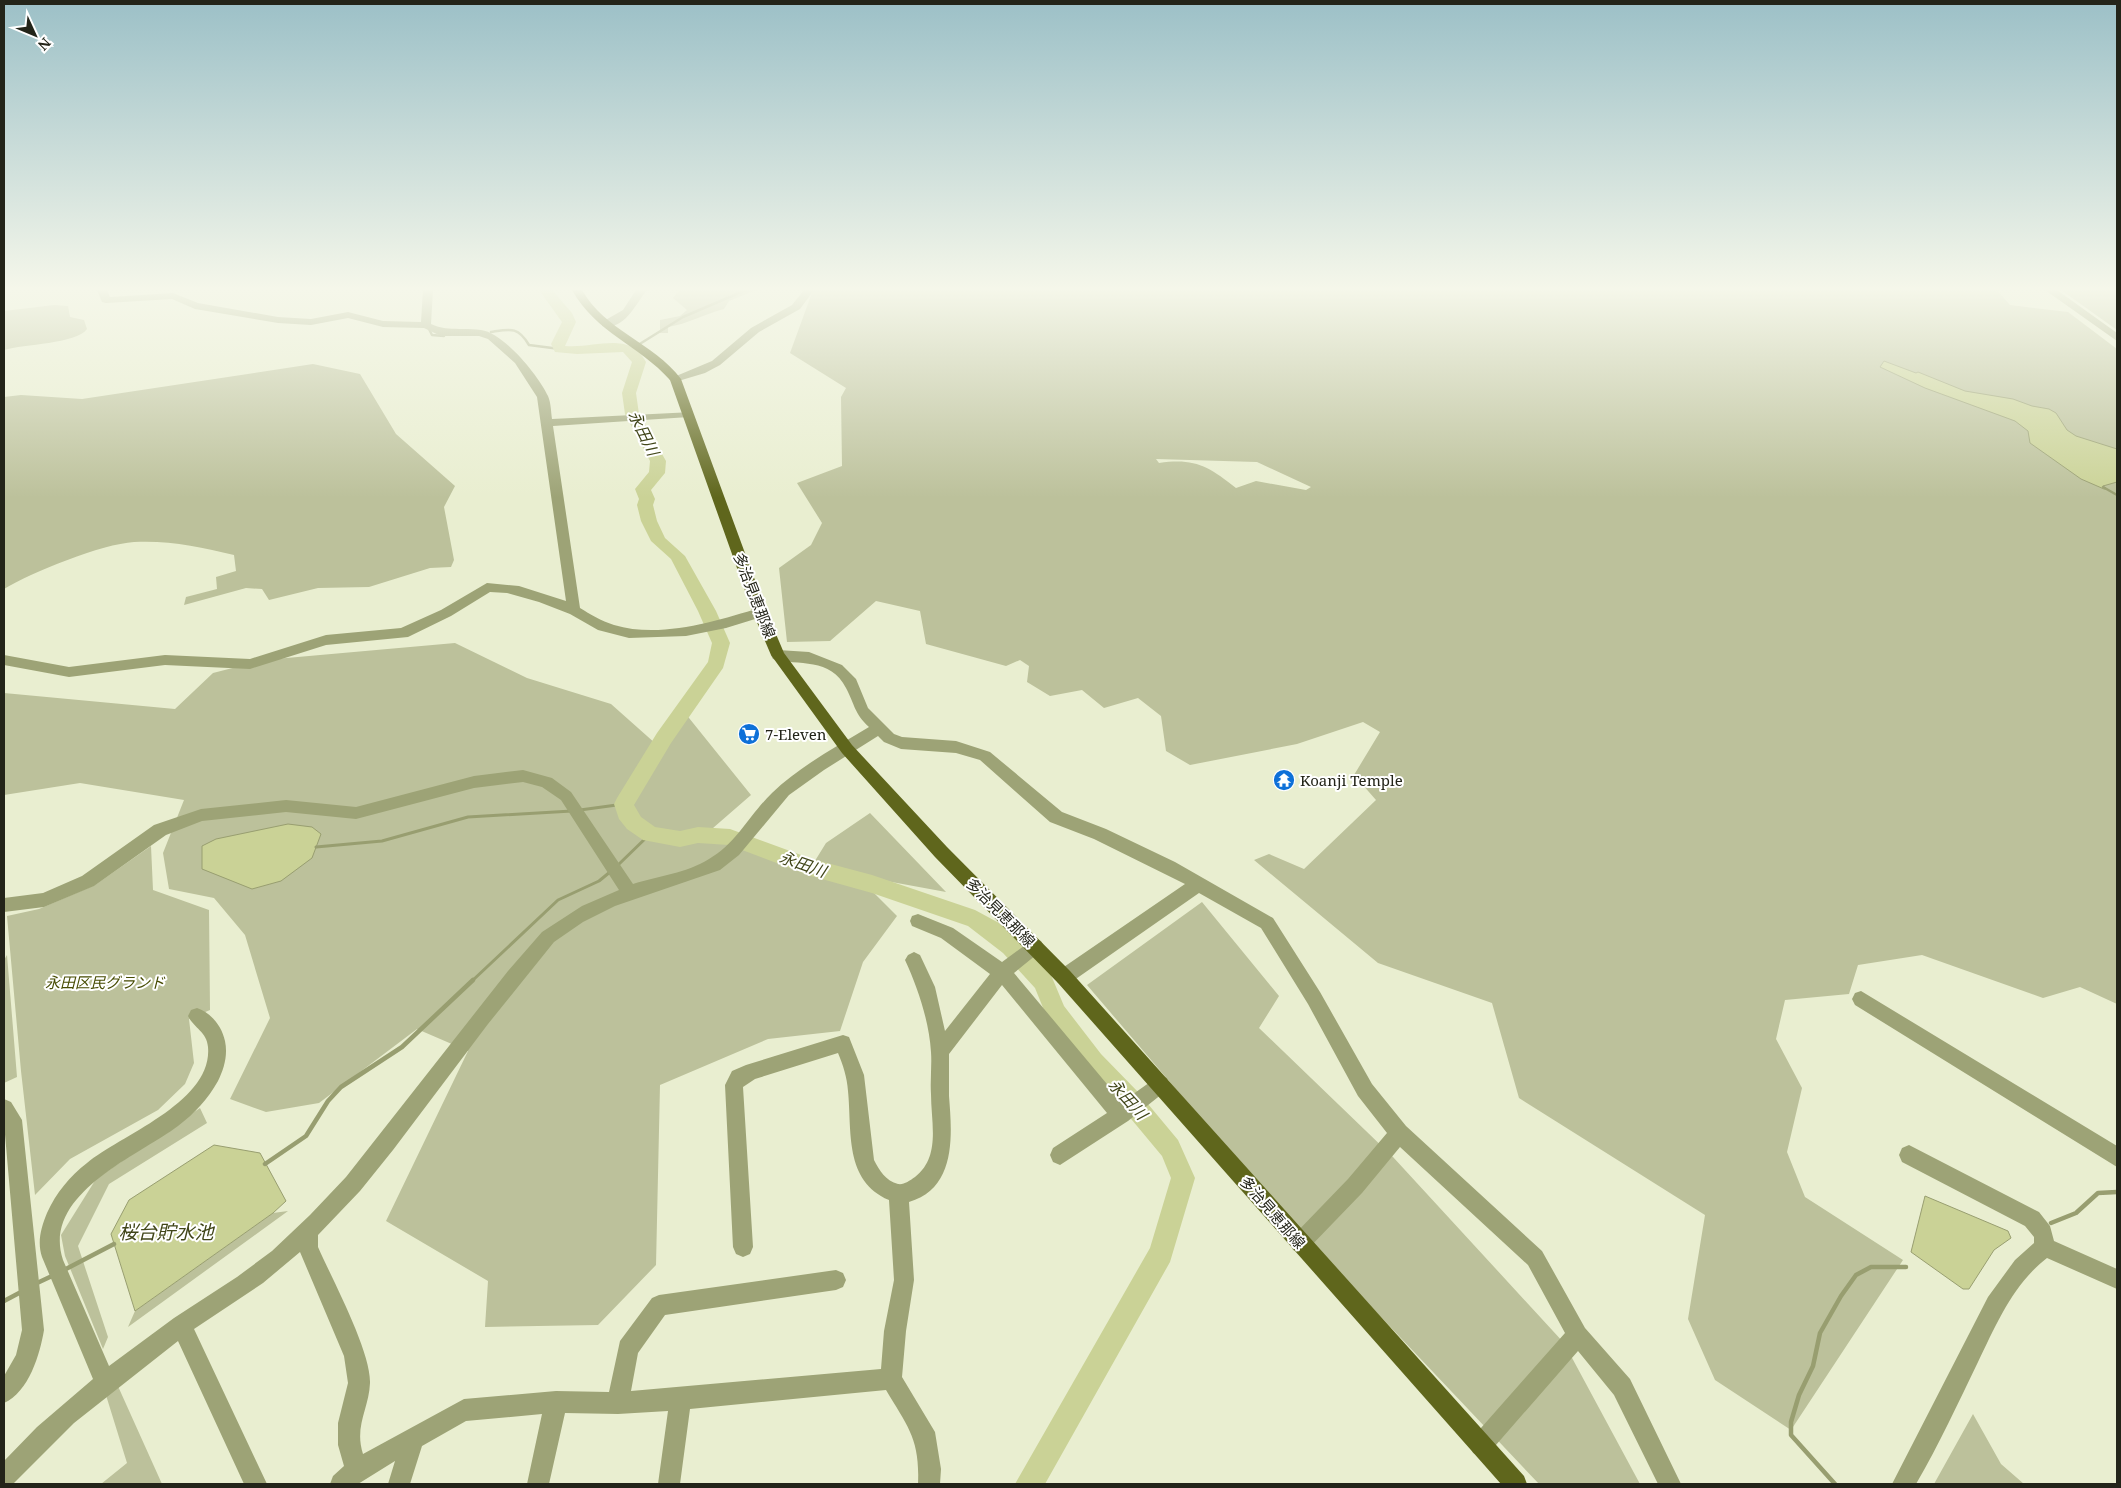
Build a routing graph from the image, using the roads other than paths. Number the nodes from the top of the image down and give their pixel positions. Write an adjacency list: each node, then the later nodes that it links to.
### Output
1 (515, 359): 6 (street)
2 (657, 359): 4 (main road, 多治見恵那線)
3 (720, 359): 4 (street)
4 (675, 379): 5 (main road, 多治見恵那線)
5 (689, 414): 6 (street); 8 (main road, 多治見恵那線)
6 (547, 423): 7 (street)
7 (573, 610): 8 (street); 10 (street)
8 (760, 613): 9 (main road, 多治見恵那線)
9 (778, 655): 11 (street); 12 (main road, 多治見恵那線)
10 (4, 660)
11 (880, 728): 12 (street); 13 (street)
12 (847, 749): 14 (street); 17 (main road, 多治見恵那線)
13 (1199, 884): 20 (street); 27 (street)
14 (630, 893): 15 (street); 32 (street)
15 (4, 905)
16 (918, 921): 19 (street)
17 (1033, 948): 19 (street); 20 (main road, 多治見恵那線)
18 (914, 960): 23 (street)
19 (1004, 970): 23 (street); 26 (street)
20 (1064, 977): 24 (main road, 多治見恵那線)
21 (1861, 999): 30 (street)
22 (197, 1016): 41 (street)
23 (940, 1051): 31 (street)
24 (1156, 1087): 26 (street); 33 (main road, 多治見恵那線)
25 (4, 1108): 42 (street)
26 (1124, 1113): 28 (street)
27 (1399, 1133): 33 (street); 39 (street)
28 (1060, 1155)
29 (1909, 1155): 35 (street)
30 (2117, 1157)
31 (899, 1194): 34 (street); 40 (street)
32 (308, 1230): 38 (street); 49 (street)
33 (1300, 1243): 47 (main road, 多治見恵那線)
34 (743, 1247)
35 (2045, 1247): 36 (street); 57 (street)
36 (2117, 1279)
37 (836, 1280): 45 (street)
38 (181, 1326): 41 (street); 50 (street)
39 (1578, 1335): 47 (street); 56 (street)
40 (892, 1379): 43 (street); 54 (street)
41 (105, 1382): 48 (street)
42 (4, 1392)
43 (680, 1399): 45 (street); 53 (street)
44 (556, 1402): 45 (street); 46 (street); 52 (street)
45 (618, 1403)
46 (414, 1439): 49 (street); 51 (street)
47 (1481, 1445): 55 (main road, 多治見恵那線)
48 (4, 1477)
49 (349, 1477)
50 (256, 1484)
51 (399, 1484)
52 (538, 1484)
53 (670, 1484)
54 (929, 1484)
55 (1516, 1484)
56 (1670, 1484)
57 (1904, 1484)

